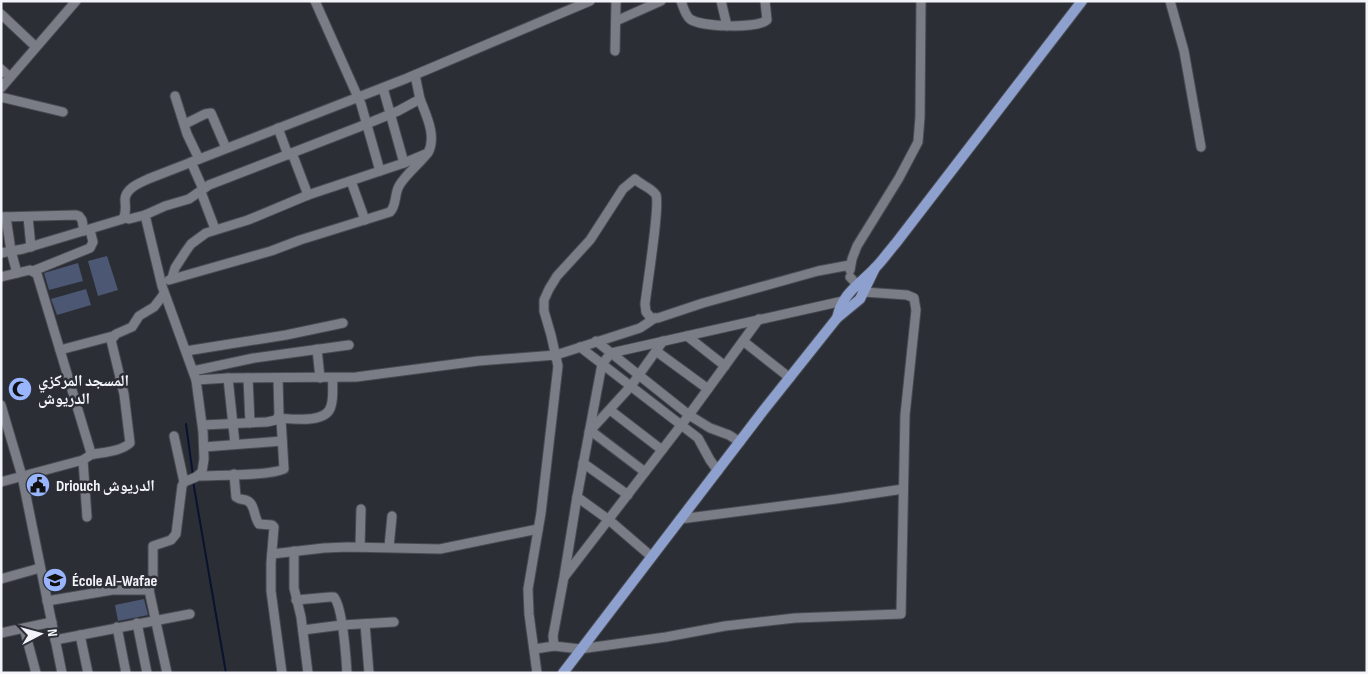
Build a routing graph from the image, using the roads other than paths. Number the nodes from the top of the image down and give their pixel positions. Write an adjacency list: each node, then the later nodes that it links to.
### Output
1 (76, 1): 15 (street)
2 (315, 1): 24 (street)
3 (590, 1): 18 (street)
4 (616, 1): 13 (street)
5 (661, 1): 13 (street)
6 (680, 1): 14 (street)
7 (721, 1): 14 (street)
8 (765, 1): 14 (street)
9 (921, 1): 50 (street)
10 (1082, 1): 51 (main road)
11 (1170, 1): 31 (street)
12 (1, 14): 15 (street)
13 (616, 21): 16 (street)
14 (727, 26)
15 (36, 47): 19 (street)
16 (615, 51)
17 (1, 69): 19 (street)
18 (415, 75): 21 (street); 25 (street)
19 (10, 77): 20 (street)
20 (1, 88)
21 (383, 88): 24 (street); 27 (street)
22 (175, 96): 28 (street)
23 (1, 97): 26 (street)
24 (358, 98): 29 (street); 30 (street)
25 (420, 99): 27 (street); 33 (street)
26 (63, 112)
27 (390, 114): 29 (street); 36 (street)
28 (185, 124): 32 (street); 35 (street)
29 (367, 124): 34 (street); 37 (street)
30 (278, 128): 32 (street); 34 (street)
31 (1201, 147)
32 (226, 148): 35 (street)
33 (428, 153): 36 (street); 45 (street)
34 (290, 154): 39 (street); 40 (street)
35 (195, 160): 39 (street); 44 (street)
36 (404, 163): 37 (street)
37 (380, 171): 38 (street)
38 (351, 181): 40 (street); 45 (street)
39 (202, 191): 41 (street); 46 (street)
40 (308, 194): 46 (street)
41 (145, 215): 44 (street); 57 (street)
42 (4, 217): 43 (street); 49 (street)
43 (28, 217): 47 (street); 48 (street)
44 (124, 217): 47 (street)
45 (365, 220): 55 (street)
46 (215, 229): 55 (street)
47 (87, 230): 48 (street); 52 (street)
48 (31, 247): 49 (street)
49 (6, 252): 53 (street)
50 (850, 265): 56 (street); 61 (street)
51 (875, 268): 56 (main road); 58 (main road)
52 (33, 271): 53 (street); 73 (street)
53 (17, 273): 54 (street)
54 (1, 277)
55 (172, 278): 57 (street)
56 (853, 281): 58 (street); 59 (main road)
57 (163, 290): 65 (street); 74 (street)
58 (864, 292): 60 (main road); 119 (street)
59 (846, 297): 60 (street); 62 (main road); 63 (street)
60 (857, 302): 62 (main road)
61 (655, 318): 69 (street); 77 (street)
62 (837, 318): 87 (main road)
63 (760, 319): 66 (street); 68 (street)
64 (343, 323): 74 (street)
65 (113, 336): 73 (street); 110 (street)
66 (687, 336): 67 (street); 79 (street)
67 (663, 341): 75 (street); 76 (street)
68 (743, 341): 79 (street); 87 (street)
69 (596, 342): 71 (street); 76 (street)
70 (348, 345): 72 (street)
71 (580, 346): 77 (street); 78 (street)
72 (317, 349): 80 (street); 85 (street)
73 (60, 350): 110 (street)
74 (186, 351): 80 (street)
75 (656, 351): 81 (street); 90 (street)
76 (611, 353): 78 (street); 81 (street)
77 (556, 355): 86 (street); 127 (street)
78 (602, 364): 89 (street); 100 (street)
79 (725, 366): 90 (street)
80 (193, 370): 88 (street)
81 (639, 376): 89 (street); 93 (street)
82 (228, 378): 83 (street); 88 (street); 95 (street)
83 (248, 378): 84 (street); 96 (street)
84 (278, 378): 85 (street); 94 (street)
85 (320, 378): 86 (street)
86 (333, 378): 94 (street)
87 (790, 378): 106 (main road)
88 (196, 380): 97 (street)
89 (631, 386): 92 (street); 98 (street)
90 (708, 389): 93 (street)
91 (1, 405): 101 (street)
92 (610, 410): 100 (street); 109 (street)
93 (689, 415): 98 (street); 99 (street)
94 (279, 419): 96 (street); 105 (street)
95 (234, 423): 96 (street); 97 (street); 107 (street)
96 (250, 423)
97 (202, 425): 108 (street)
98 (681, 425): 104 (street); 109 (street)
99 (710, 428): 104 (street); 106 (street)
100 (590, 432): 111 (street); 113 (street)
101 (11, 434): 103 (street); 115 (street)
102 (174, 436): 118 (street)
103 (1, 437)
104 (700, 440): 112 (street)
105 (282, 441): 107 (street); 114 (street)
106 (740, 442): 112 (main road)
107 (234, 444): 108 (street)
108 (204, 446): 116 (street)
109 (662, 450): 113 (street)
110 (86, 457): 115 (street); 124 (street)
111 (583, 463): 120 (street); 121 (street)
112 (718, 471): 125 (main road)
113 (645, 472): 120 (street)
114 (234, 474): 116 (street); 131 (street)
115 (22, 476): 117 (street); 133 (street)
116 (200, 476): 118 (street)
117 (1, 482)
118 (184, 482): 136 (street)
119 (903, 489): 125 (street); 154 (street)
120 (628, 495): 126 (street)
121 (576, 496): 126 (street); 134 (street)
122 (361, 509): 128 (street)
123 (392, 516): 129 (street)
124 (87, 517)
125 (680, 519): 132 (main road)
126 (609, 520): 132 (street); 134 (street)
127 (538, 529): 129 (street); 153 (street)
128 (360, 547): 129 (street); 130 (street)
129 (389, 547)
130 (294, 551): 131 (street); 137 (street)
131 (272, 554): 161 (street)
132 (652, 557): 154 (main road)
133 (40, 568): 135 (street); 138 (street)
134 (564, 577): 152 (street)
135 (1, 578)
136 (149, 590): 138 (street); 140 (street)
137 (296, 600): 145 (street); 148 (street)
138 (48, 601): 141 (street)
139 (190, 614): 140 (street)
140 (155, 620): 143 (street); 160 (street)
141 (52, 622): 147 (street); 151 (street)
142 (394, 622): 144 (street)
143 (137, 623): 146 (street); 159 (street)
144 (365, 624): 145 (street); 164 (street)
145 (342, 625): 148 (street); 163 (street)
146 (117, 627): 150 (street); 158 (street)
147 (24, 628): 149 (street); 155 (street)
148 (303, 630): 162 (street)
149 (1, 633)
150 (80, 635): 151 (street); 157 (street)
151 (55, 640): 156 (street)
152 (554, 646): 153 (street); 154 (street)
153 (535, 649): 165 (street)
154 (580, 649): 166 (main road)
155 (36, 673)
156 (62, 673)
157 (88, 673)
158 (126, 673)
159 (147, 673)
160 (167, 673)
161 (282, 673)
162 (308, 673)
163 (347, 673)
164 (370, 673)
165 (537, 673)
166 (563, 673)

